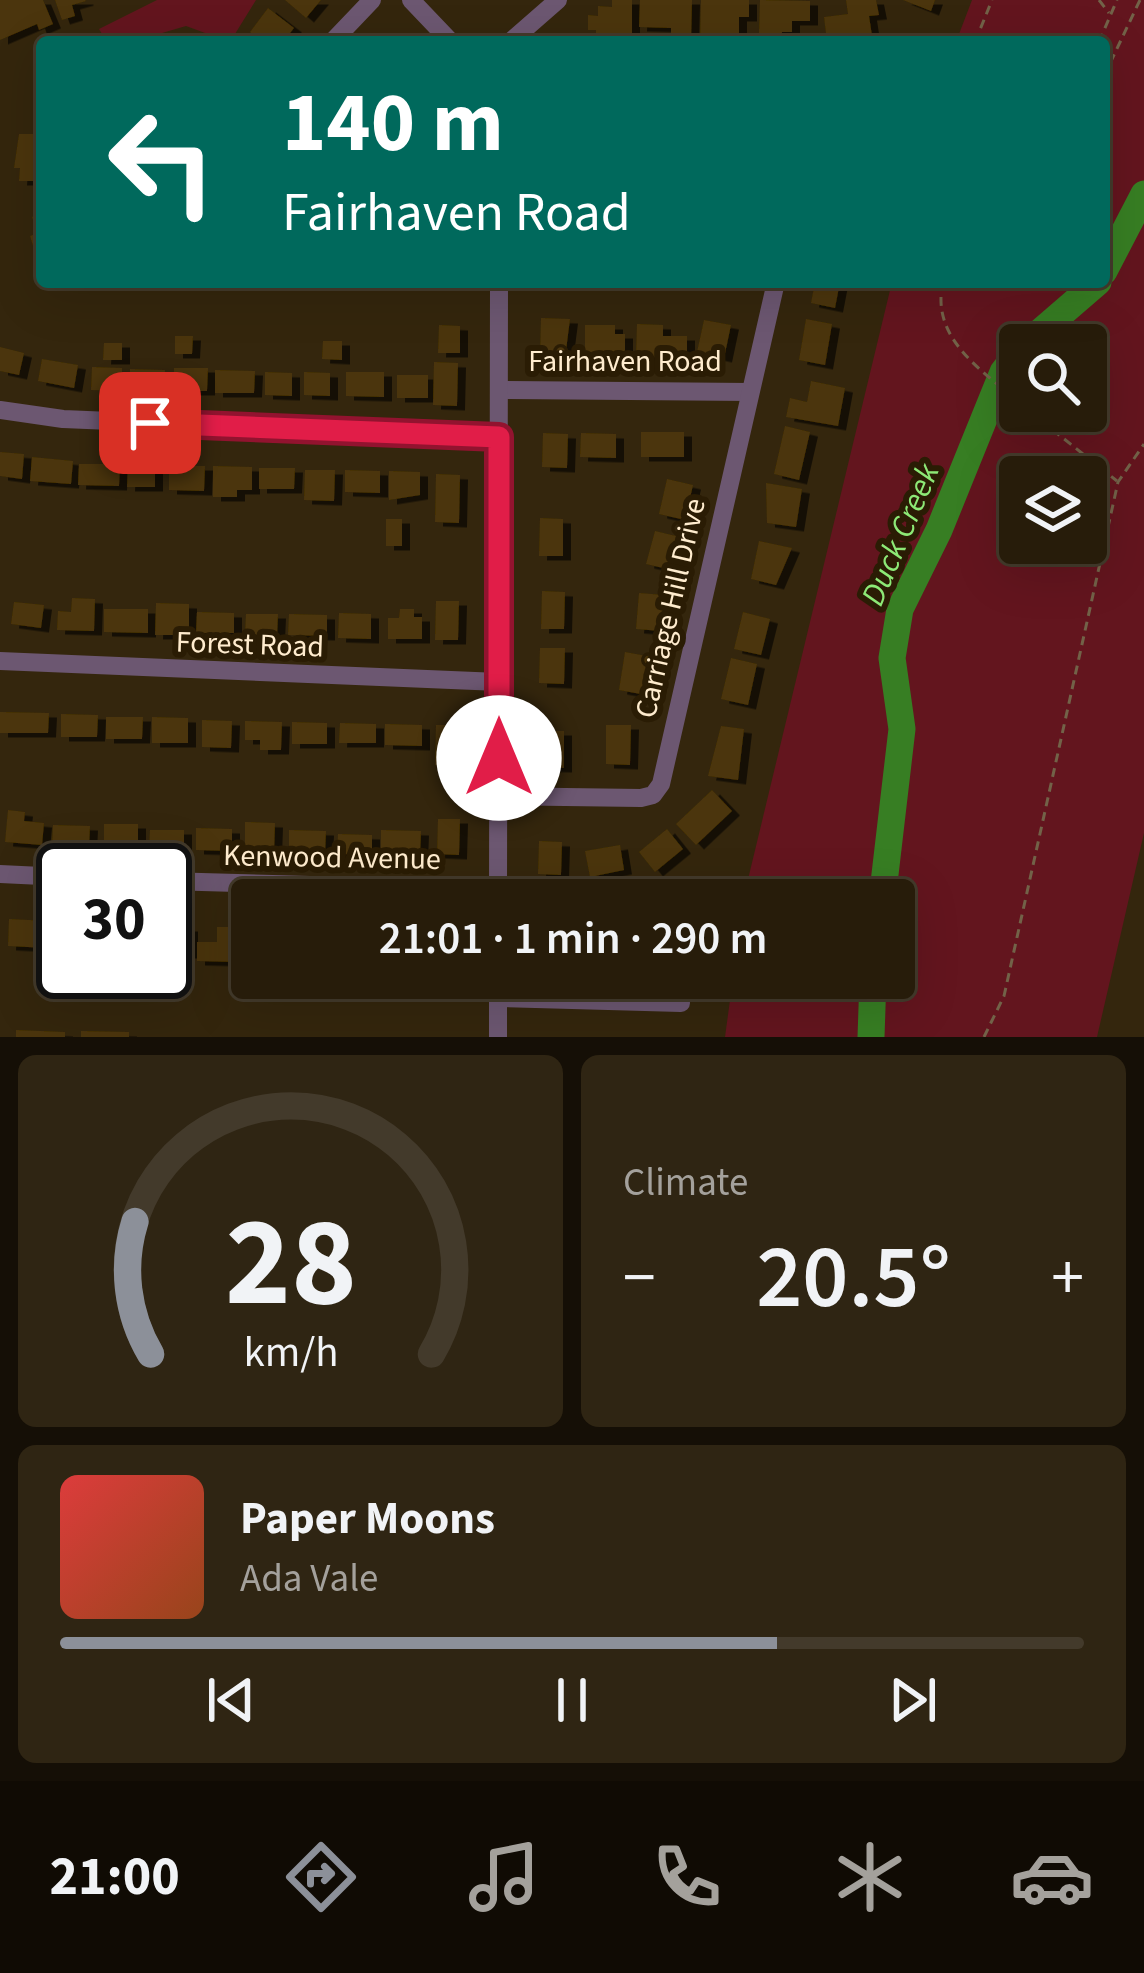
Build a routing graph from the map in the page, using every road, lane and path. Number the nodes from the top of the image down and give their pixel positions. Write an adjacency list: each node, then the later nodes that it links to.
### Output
1 (372, 0): 9 (street)
2 (411, 0): 10 (street)
3 (558, 0): 11 (street)
4 (992, 0): 12 (path)
5 (1099, 0): 8 (path)
6 (1117, 0): 8 (path)
7 (1140, 0): 14 (path)
8 (1111, 15): 13 (path)
9 (338, 36)
10 (445, 36)
11 (517, 36)
12 (977, 36)
13 (1102, 36)
14 (1110, 63)
15 (499, 288): 19 (street)
16 (775, 288): 20 (street, Carriage Hill Drive)
17 (943, 288): 18 (path)
18 (999, 385)
19 (499, 390): 20 (street, Fairhaven Road); 23 (street)
20 (750, 392): 28 (street, Carriage Hill Drive)
21 (0, 410): 23 (street)
22 (1055, 432): 25 (path)
23 (499, 437): 27 (street)
24 (1144, 444): 25 (path)
25 (1118, 482): 38 (path)
26 (0, 661): 27 (street, Forest Road)
27 (499, 682): 28 (street)
28 (499, 796): 31 (street)
29 (0, 874): 30 (street)
30 (36, 876)
31 (498, 879)
32 (192, 882): 33 (street, Kenwood Avenue)
33 (231, 884)
34 (498, 999): 37 (street)
35 (632, 999): 36 (street)
36 (681, 1003)
37 (498, 1037)
38 (985, 1037)

